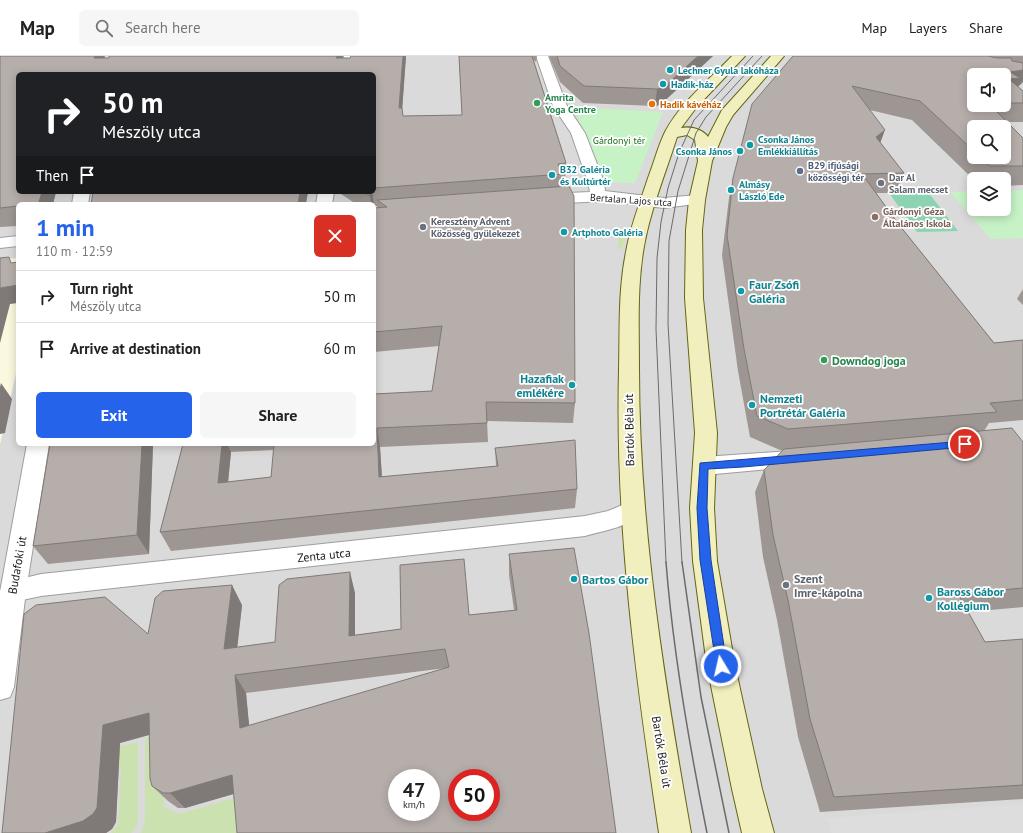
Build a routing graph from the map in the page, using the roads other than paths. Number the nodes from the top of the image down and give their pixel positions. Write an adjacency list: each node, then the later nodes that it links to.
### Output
1 (350, 56): 5 (street)
2 (542, 56): 8 (street)
3 (739, 56): 6 (main road, Bartók Béla út)
4 (778, 56): 7 (main road)
5 (346, 72)
6 (671, 134): 7 (main road); 11 (main road, Bartók Béla út)
7 (705, 161): 10 (main road)
8 (598, 196): 9 (street, Bertalan Lajos utca); 11 (street, Bertalan Lajos utca)
9 (530, 200)
10 (697, 200): 11 (street, Bertalan Lajos utca); 16 (main road)
11 (648, 202): 17 (main road, Bartók Béla út)
12 (16, 241): 13 (street)
13 (0, 243)
14 (38, 446): 18 (street, Budafoki út)
15 (822, 457): 16 (street)
16 (704, 466): 21 (main road)
17 (632, 510): 18 (street, Zenta utca); 20 (main road, Bartók Béla út)
18 (13, 591): 19 (street, Budafoki út)
19 (0, 688)
20 (675, 833)
21 (758, 833)

